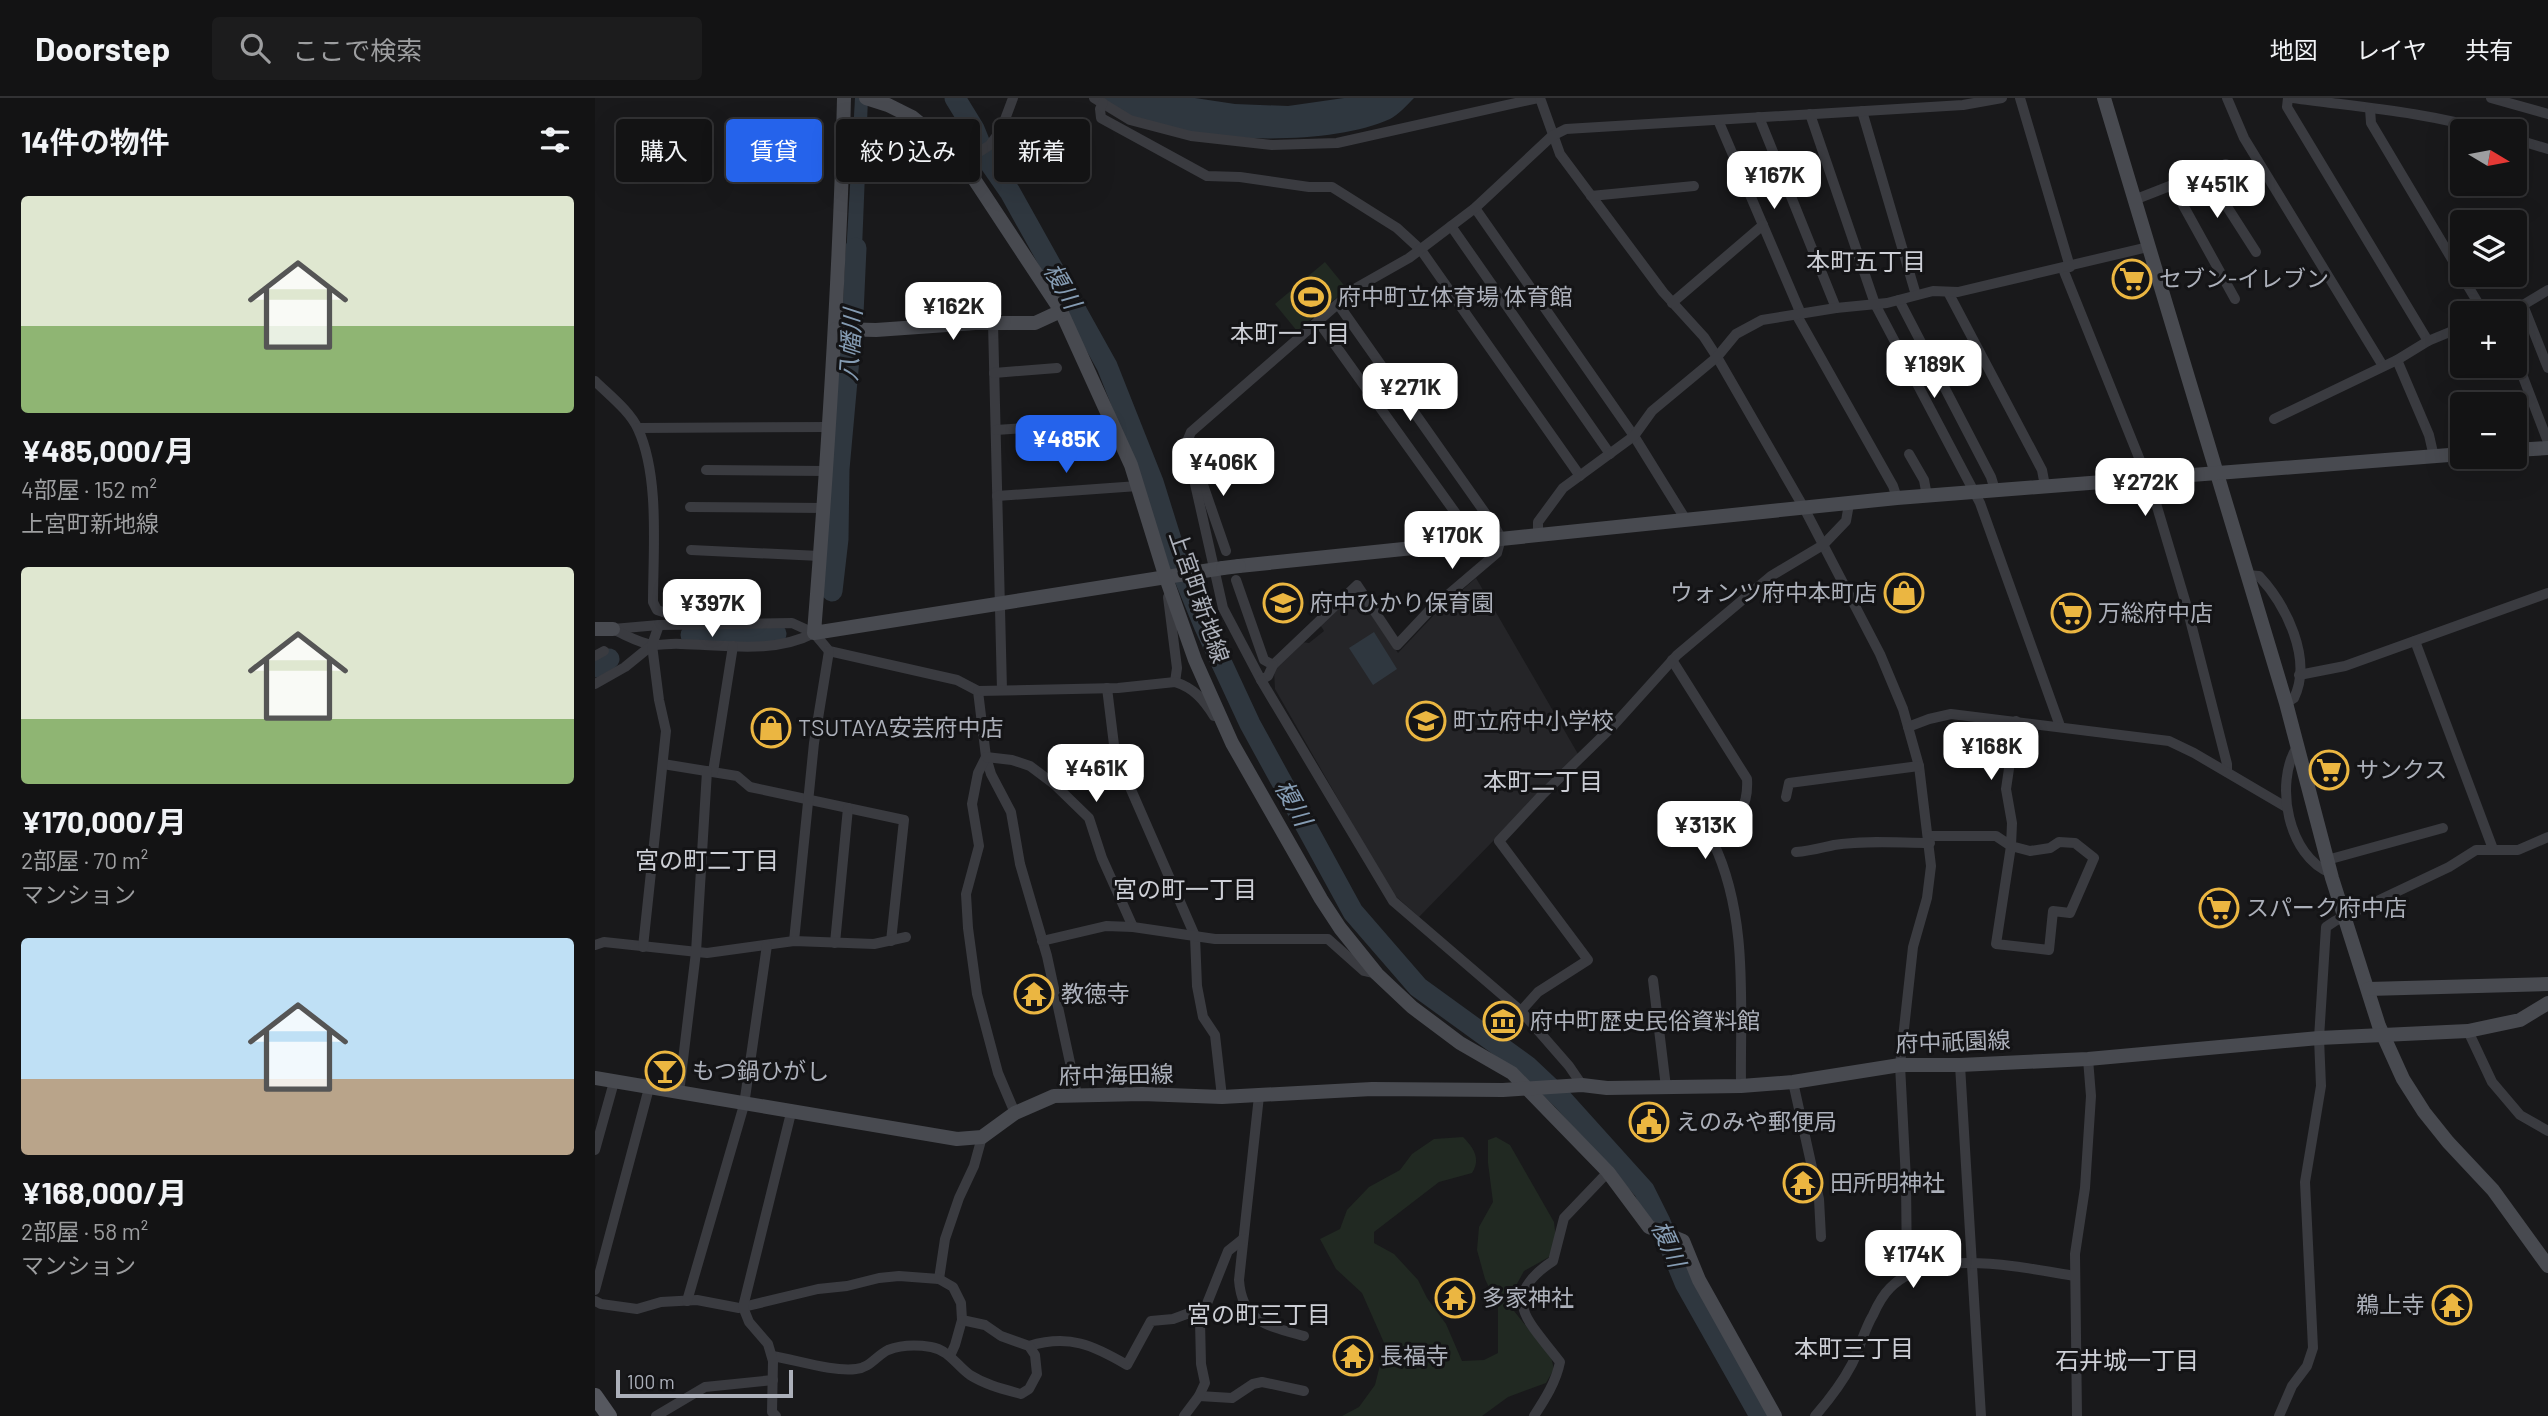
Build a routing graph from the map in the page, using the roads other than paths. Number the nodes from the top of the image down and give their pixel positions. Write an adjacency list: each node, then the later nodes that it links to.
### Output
1 (844, 98): 54 (street)
2 (1013, 98): 23 (street)
3 (1539, 98): 11 (street); 20 (street)
4 (2002, 98): 13 (street)
5 (2020, 98): 37 (street)
6 (2104, 98): 30 (street)
7 (2227, 98): 59 (street)
8 (2290, 98): 12 (street); 56 (street)
9 (2491, 98): 15 (street)
10 (868, 99): 17 (street, 上宮町新地線)
11 (1098, 101): 35 (street)
12 (2370, 108): 19 (street); 43 (street)
13 (1862, 111): 14 (street); 40 (street)
14 (1810, 114): 16 (street); 47 (street)
15 (2548, 114)
16 (1759, 117): 18 (street); 48 (street)
17 (914, 119)
18 (1718, 120): 20 (street); 32 (street)
19 (2450, 121)
20 (1552, 136): 29 (street); 31 (street)
21 (2527, 143): 22 (street)
22 (2548, 149)
23 (980, 152)
24 (2226, 164): 25 (street)
25 (2211, 171): 27 (street); 36 (street)
26 (980, 179): 49 (street, 上宮町新地線)
27 (2175, 185): 30 (street); 41 (street)
28 (1694, 186): 29 (street)
29 (1591, 196): 44 (street)
30 (2134, 200): 34 (street)
31 (1475, 208): 33 (street); 70 (street)
32 (1763, 225): 44 (street); 50 (street)
33 (1451, 226): 35 (street); 74 (street)
34 (2148, 247): 37 (street); 81 (street)
35 (1421, 250): 46 (street); 82 (street)
36 (2256, 252)
37 (2066, 268): 39 (street); 83 (street)
38 (2548, 290): 45 (street)
39 (1948, 292): 40 (street); 85 (street)
40 (1916, 295): 42 (street)
41 (2235, 299)
42 (1899, 300): 47 (street); 86 (street)
43 (2477, 301)
44 (1672, 303): 57 (street)
45 (2527, 303)
46 (1339, 304): 52 (street); 97 (street)
47 (1875, 304): 48 (street); 87 (street)
48 (1836, 308): 50 (street)
49 (1061, 312): 53 (street); 84 (street, 上宮町新地線)
50 (1798, 314): 57 (street); 90 (street)
51 (2527, 315): 61 (street)
52 (1318, 321): 78 (street); 98 (street)
53 (993, 323): 54 (street); 62 (street)
54 (836, 329): 67 (street)
55 (2450, 332): 56 (street)
56 (2428, 341): 58 (street)
57 (1717, 357): 70 (street); 94 (street)
58 (2397, 359): 59 (street); 77 (street)
59 (2383, 366): 65 (street)
60 (1057, 368): 62 (street)
61 (2548, 368)
62 (994, 373): 69 (street)
63 (2523, 378): 71 (street)
64 (595, 381): 68 (street)
65 (2274, 419)
66 (1080, 424): 69 (street)
67 (830, 427): 68 (street); 80 (street)
68 (638, 428): 109 (street)
69 (996, 430): 88 (street)
70 (1634, 436): 74 (street); 95 (street)
71 (2548, 442)
72 (2548, 448): 73 (street)
73 (2527, 449)
74 (1611, 454): 82 (street)
75 (1909, 454): 89 (street)
76 (2450, 455): 77 (street)
77 (2434, 457): 81 (street)
78 (1192, 469): 101 (street); 103 (street)
79 (706, 470): 80 (street)
80 (827, 471): 93 (street)
81 (2215, 473): 83 (street); 106 (street)
82 (1580, 476): 96 (street)
83 (2147, 479): 85 (street); 137 (street)
84 (1137, 486): 88 (street); 105 (street, 上宮町新地線)
85 (2045, 486): 86 (street)
86 (1995, 490): 87 (street)
87 (1973, 492): 89 (street); 129 (street)
88 (997, 496): 108 (street)
89 (1927, 496): 90 (street)
90 (1897, 498): 91 (street)
91 (1849, 503): 94 (street); 99 (street)
92 (690, 507): 93 (street)
93 (825, 508): 102 (street)
94 (1804, 508): 95 (street); 99 (street)
95 (1686, 520): 96 (street)
96 (1538, 534): 97 (street)
97 (1501, 538): 98 (street); 119 (street)
98 (1468, 542): 104 (street)
99 (1823, 545): 118 (street); 130 (street)
100 (691, 550): 102 (street)
101 (1226, 551)
102 (820, 556): 113 (street)
103 (1215, 569): 104 (street, bridge); 105 (street); 121 (street)
104 (1237, 573): 119 (street)
105 (1171, 574): 108 (street); 122 (street); 131 (street, 上宮町新地線)
106 (2247, 576): 120 (street); 127 (street)
107 (2548, 593): 114 (street)
108 (998, 603): 113 (street); 125 (street)
109 (749, 623): 110 (street); 113 (street)
110 (659, 625): 112 (street); 115 (street)
111 (595, 629): 112 (street)
112 (613, 629): 115 (street)
113 (814, 633): 116 (street); 117 (street)
114 (2415, 641): 120 (street); 146 (street)
115 (652, 645): 116 (street); 123 (street); 134 (street)
116 (733, 646): 136 (street)
117 (829, 651): 126 (street); 139 (street)
118 (1672, 660): 167 (street); 178 (street)
119 (1273, 665): 121 (street)
120 (2299, 675): 127 (street)
121 (1261, 680): 167 (street)
122 (1175, 682): 124 (street); 131 (street)
123 (595, 684)
124 (1107, 688): 125 (street); 152 (street)
125 (1002, 690): 126 (street)
126 (978, 691): 133 (street)
127 (2285, 703): 132 (street)
128 (2016, 721): 129 (street); 130 (street); 145 (street)
129 (2060, 726): 137 (street)
130 (1908, 727): 135 (street)
131 (1232, 743): 162 (street, 上宮町新地線)
132 (2297, 747): 140 (street); 148 (street)
133 (986, 757): 150 (street); 155 (street); 188 (street)
134 (663, 764): 136 (street); 160 (street)
135 (1919, 766): 138 (street); 144 (street)
136 (710, 772): 139 (street); 161 (street)
137 (2227, 772): 140 (street)
138 (1786, 797)
139 (808, 800): 141 (street); 154 (street)
140 (2286, 807): 148 (street)
141 (848, 808): 156 (street); 158 (street)
142 (2443, 828): 148 (street)
143 (2548, 837): 146 (street)
144 (1930, 839): 145 (street); 147 (street); 172 (street)
145 (2011, 846): 145 (street)
146 (2493, 849): 149 (street)
147 (1796, 852)
148 (2329, 866): 149 (street)
149 (2344, 916): 165 (street); 170 (street)
150 (1133, 927): 152 (street); 155 (street)
151 (595, 933): 157 (street)
152 (1195, 936): 162 (street); 185 (street)
153 (906, 937): 156 (street)
154 (794, 941): 158 (street); 159 (street)
155 (1042, 941): 183 (street)
156 (891, 942): 158 (street)
157 (599, 943): 160 (street)
158 (835, 943)
159 (767, 946): 161 (street); 186 (street)
160 (643, 947): 161 (street)
161 (696, 952): 182 (street)
162 (1377, 974): 181 (street, 上宮町新地線)
163 (1653, 980): 179 (street)
164 (2548, 984): 165 (street)
165 (2368, 989): 169 (street)
166 (2548, 1003): 168 (street, 府中祇園線)
167 (1521, 1011): 177 (street)
168 (2468, 1031): 169 (street, 府中祇園線); 189 (street)
169 (2382, 1034): 170 (street, 府中祇園線); 196 (street)
170 (2319, 1038): 171 (street, 府中祇園線); 225 (street)
171 (2088, 1059): 173 (street, 府中祇園線); 198 (street)
172 (1900, 1065): 173 (street, 府中祇園線); 176 (street, 府中祇園線); 197 (street)
173 (1960, 1065): 195 (street)
174 (595, 1078): 175 (street)
175 (614, 1082): 180 (street); 191 (street)
176 (1793, 1082): 178 (street, 府中祇園線); 193 (street)
177 (1582, 1085): 179 (street, 府中祇園線); 181 (street, 府中祇園線)
178 (1741, 1086): 179 (street, 府中祇園線)
179 (1666, 1087)
180 (649, 1088): 182 (street); 200 (street)
181 (1534, 1089): 184 (street, 府中海田線); 192 (street, 上宮町新地線)
182 (679, 1093): 186 (street)
183 (1077, 1095): 185 (street, 府中海田線); 188 (street, 府中海田線)
184 (1259, 1096): 185 (street, 府中海田線); 194 (street)
185 (1221, 1097)
186 (744, 1105): 187 (street); 202 (street)
187 (791, 1113): 190 (street); 203 (street)
188 (1015, 1113): 190 (street, 府中海田線)
189 (2548, 1131)
190 (982, 1137): 199 (street)
191 (595, 1150)
192 (1608, 1172): 220 (street); 221 (street, 上宮町新地線)
193 (1821, 1237)
194 (1243, 1239): 204 (street); 206 (street)
195 (1971, 1262): 197 (street); 198 (street); 223 (street)
196 (2548, 1266)
197 (1907, 1276): 222 (street)
198 (2075, 1276): 224 (street)
199 (939, 1279): 203 (street); 205 (street)
200 (595, 1290)
201 (595, 1301): 202 (street)
202 (687, 1301): 203 (street)
203 (743, 1307): 208 (street)
204 (1204, 1312): 207 (street); 213 (street)
205 (962, 1320): 207 (street); 209 (street)
206 (1304, 1336)
207 (1029, 1346): 209 (street)
208 (772, 1356): 209 (street); 210 (street)
209 (950, 1356)
210 (773, 1380): 214 (street); 218 (street)
211 (1304, 1391): 213 (street)
212 (595, 1396): 215 (main road)
213 (1199, 1396): 219 (street)
214 (675, 1405): 216 (street); 217 (street)
215 (610, 1416)
216 (656, 1416)
217 (679, 1416)
218 (776, 1416)
219 (1184, 1416)
220 (1534, 1416)
221 (1775, 1416)
222 (1815, 1416)
223 (1981, 1416)
224 (2077, 1416)
225 (2279, 1416)

